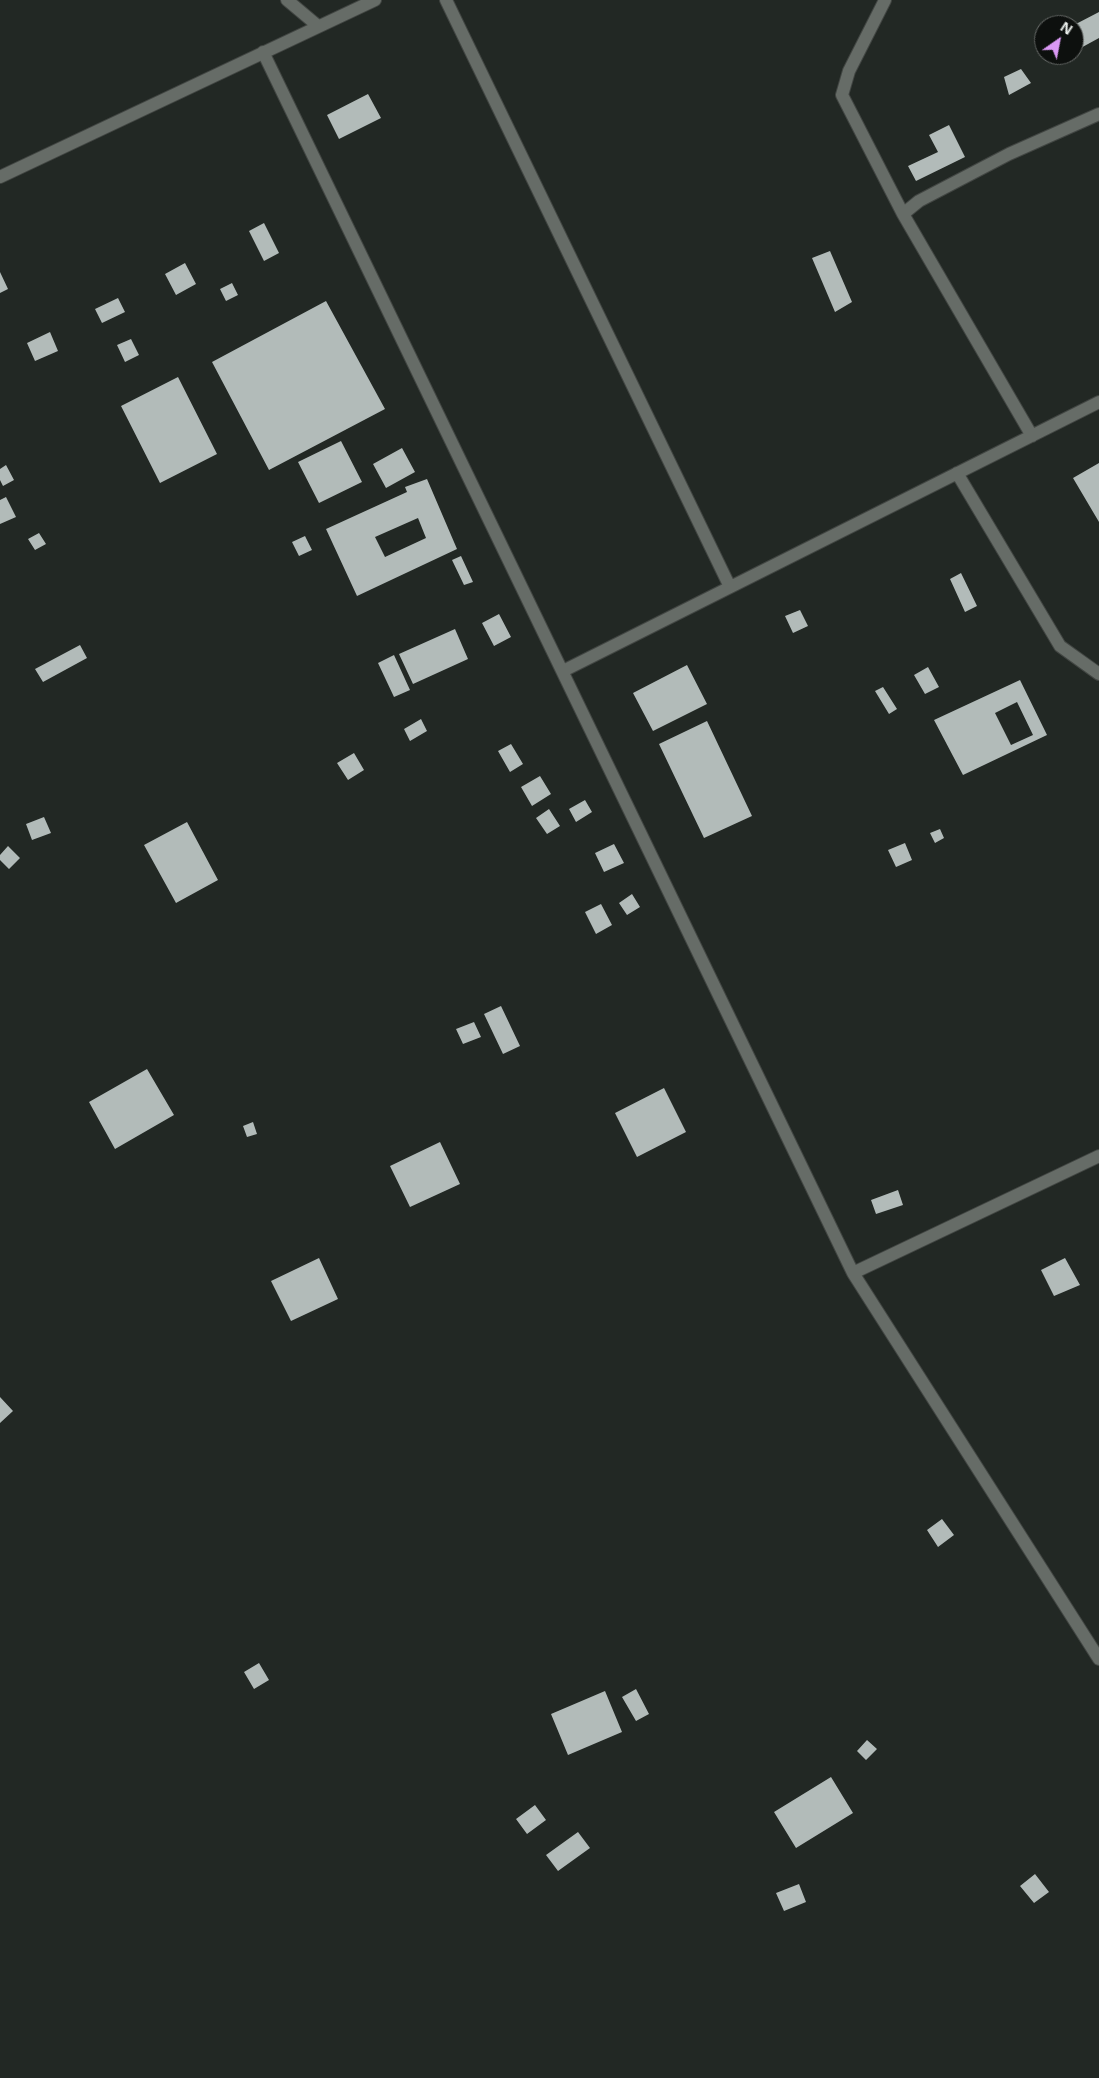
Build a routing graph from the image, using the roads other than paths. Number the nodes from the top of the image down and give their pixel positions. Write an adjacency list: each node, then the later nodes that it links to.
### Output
1 (287, 0): 5 (street)
2 (446, 0): 13 (street)
3 (885, 0): 9 (street)
4 (369, 1): 5 (street)
5 (318, 26): 6 (street)
6 (263, 52): 8 (street); 14 (street)
7 (1099, 114): 9 (street)
8 (0, 177)
9 (903, 214): 11 (street)
10 (1099, 402): 11 (street)
11 (1032, 436): 12 (street)
12 (957, 473): 13 (street); 15 (street)
13 (730, 587): 14 (street)
14 (563, 671): 17 (street)
15 (1099, 674)
16 (1099, 1156): 17 (street)
17 (854, 1273): 18 (street)
18 (1099, 1659)

